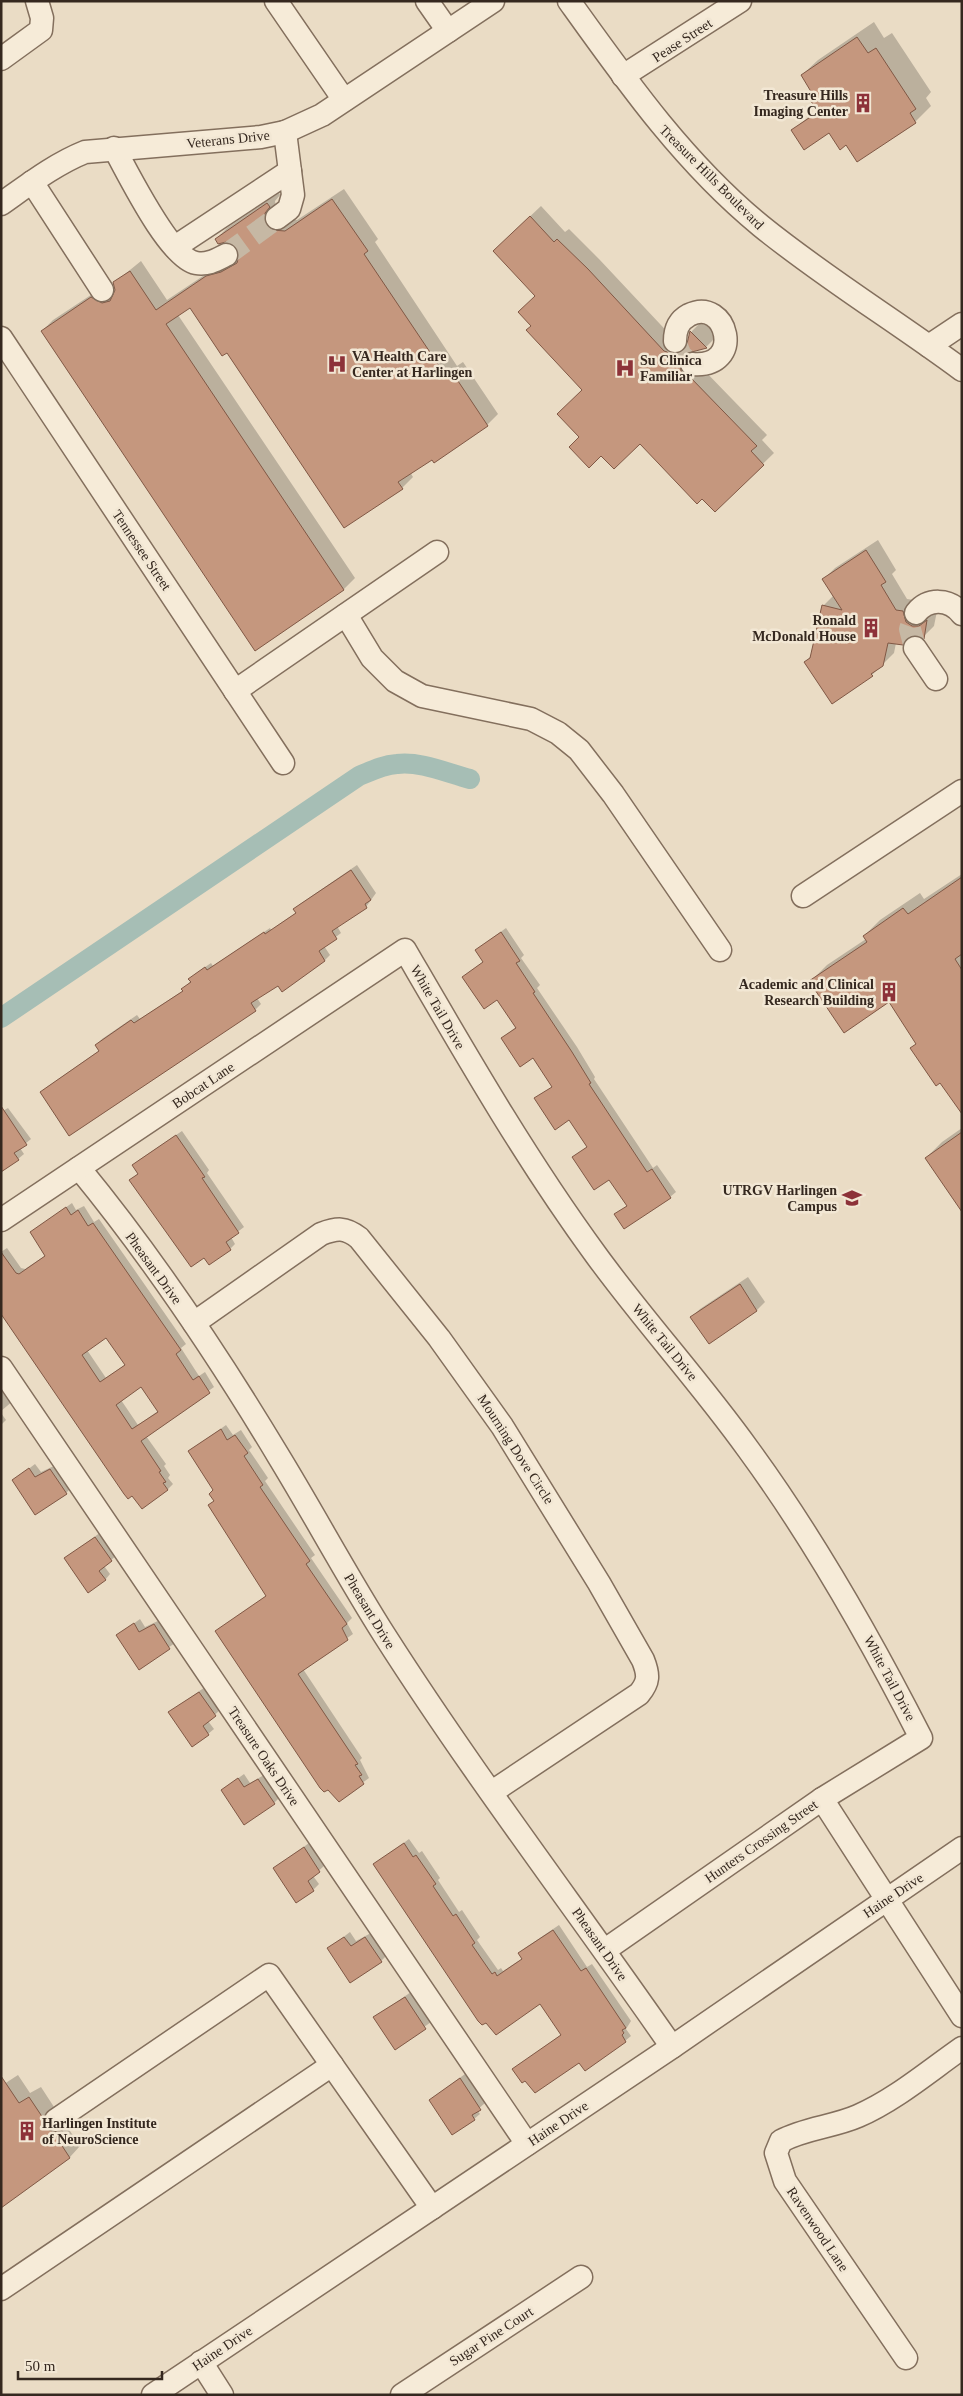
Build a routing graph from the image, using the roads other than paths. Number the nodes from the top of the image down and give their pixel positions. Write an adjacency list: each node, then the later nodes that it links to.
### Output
1 (37, 1): 8 (street)
2 (276, 1): 10 (street)
3 (427, 1): 7 (street)
4 (493, 1): 7 (street, Veterans Drive)
5 (570, 1): 9 (street, Treasure Hills Boulevard)
6 (740, 1): 9 (street, Pease Street)
7 (448, 31): 10 (street, Veterans Drive)
8 (1, 59)
9 (623, 76): 23 (street, Treasure Hills Boulevard)
10 (344, 100): 11 (street, Veterans Drive)
11 (285, 132): 12 (street, Veterans Drive); 13 (street)
12 (114, 148): 14 (street, Veterans Drive); 17 (street)
13 (290, 171): 16 (street); 17 (street)
14 (32, 182): 15 (street, Veterans Drive); 19 (street)
15 (1, 204)
16 (277, 218)
17 (175, 247): 18 (street)
18 (226, 255)
19 (102, 290)
20 (962, 324): 23 (street)
21 (1, 338): 32 (street, Tennessee Street)
22 (675, 341): 24 (street)
23 (929, 346): 25 (street, Treasure Hills Boulevard)
24 (692, 364)
25 (962, 370)
26 (437, 552): 29 (street)
27 (916, 613): 28 (street)
28 (962, 614)
29 (346, 615): 32 (street); 37 (street)
30 (915, 648): 31 (street)
31 (936, 679)
32 (235, 691): 33 (street, Tennessee Street)
33 (283, 763)
34 (962, 791): 35 (street)
35 (803, 896)
36 (405, 950): 38 (street, Bobcat Lane); 42 (street, White Tail Drive)
37 (720, 950)
38 (79, 1168): 39 (street, Bobcat Lane); 40 (street, Pheasant Drive)
39 (1, 1220)
40 (194, 1323): 43 (street, Pheasant Drive); 43 (street, Mourning Dove Circle)
41 (1, 1368): 53 (street, Treasure Oaks Drive)
42 (921, 1738): 44 (street, Hunters Crossing Street)
43 (492, 1792): 47 (street, Pheasant Drive)
44 (822, 1798): 46 (street); 47 (street, Hunters Crossing Street)
45 (962, 1848): 46 (street, Haine Drive)
46 (887, 1898): 48 (street); 49 (street, Haine Drive)
47 (605, 1950): 49 (street, Pheasant Drive)
48 (962, 2016)
49 (672, 2047): 53 (street, Haine Drive)
50 (962, 2048): 57 (street, Ravenwood Lane)
51 (332, 2065): 52 (street); 54 (street); 56 (street)
52 (56, 2120)
53 (527, 2144): 54 (street, Haine Drive)
54 (432, 2208): 58 (street, Haine Drive)
55 (581, 2277): 61 (street, Sugar Pine Court)
56 (1, 2289)
57 (906, 2358)
58 (201, 2362): 59 (street, Haine Drive); 60 (street)
59 (153, 2395)
60 (222, 2395)
61 (402, 2395)

